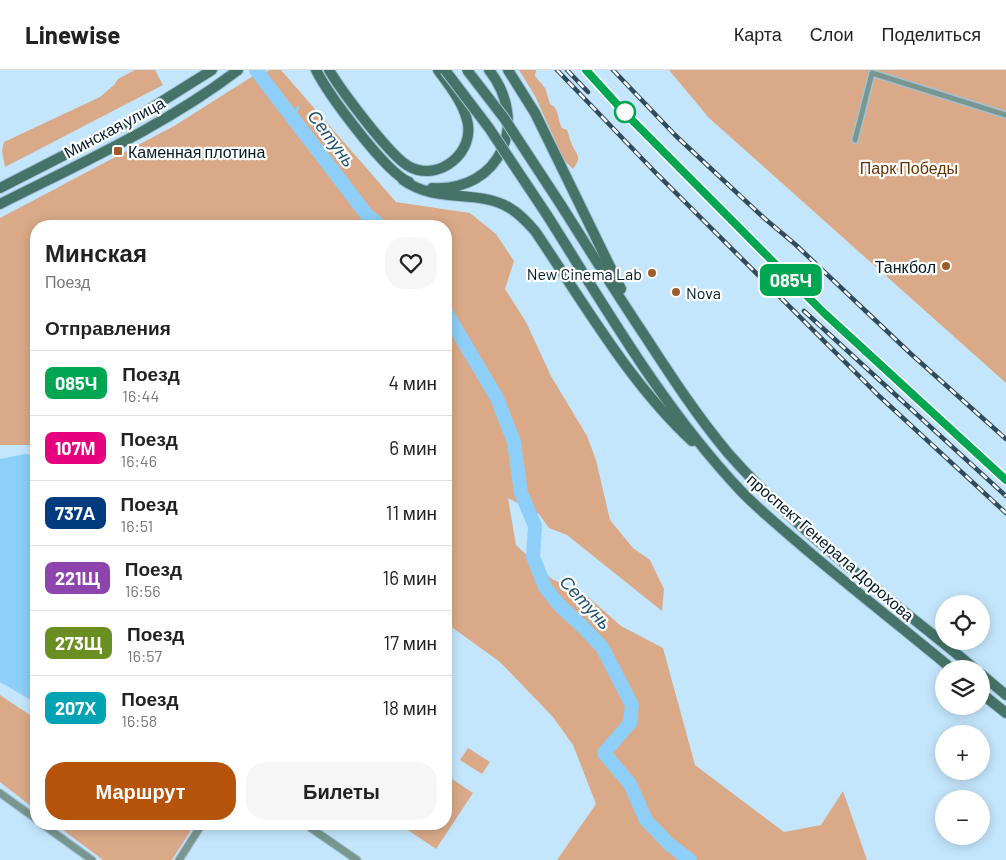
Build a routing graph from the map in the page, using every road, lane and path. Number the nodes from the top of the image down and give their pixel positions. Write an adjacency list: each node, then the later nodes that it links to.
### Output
1 (212, 70): 13 (main road, Минская улица)
2 (238, 70): 14 (main road, Минская улица)
3 (316, 70): 12 (main road)
4 (329, 70): 5 (main road)
5 (438, 70)
6 (445, 70): 16 (main road, проспект Генерала Дорохова, bridge)
7 (466, 70): 15 (main road, проспект Генерала Дорохова, bridge)
8 (489, 70): 12 (main road)
9 (508, 70): 15 (main road)
10 (1006, 116): 11 (street)
11 (855, 140)
12 (403, 180): 16 (main road)
13 (0, 188)
14 (0, 204)
15 (644, 334): 18 (main road, проспект Генерала Дорохова)
16 (715, 462): 17 (main road, проспект Генерала Дорохова)
17 (941, 660)
18 (964, 660)
19 (990, 681): 20 (main road)
20 (1006, 694)
21 (990, 700): 22 (main road)
22 (1006, 713)
23 (0, 793): 24 (street)
24 (30, 815)
25 (50, 830): 28 (street)
26 (198, 830): 29 (street)
27 (314, 830): 30 (street)
28 (92, 860)
29 (179, 860)
30 (357, 860)

